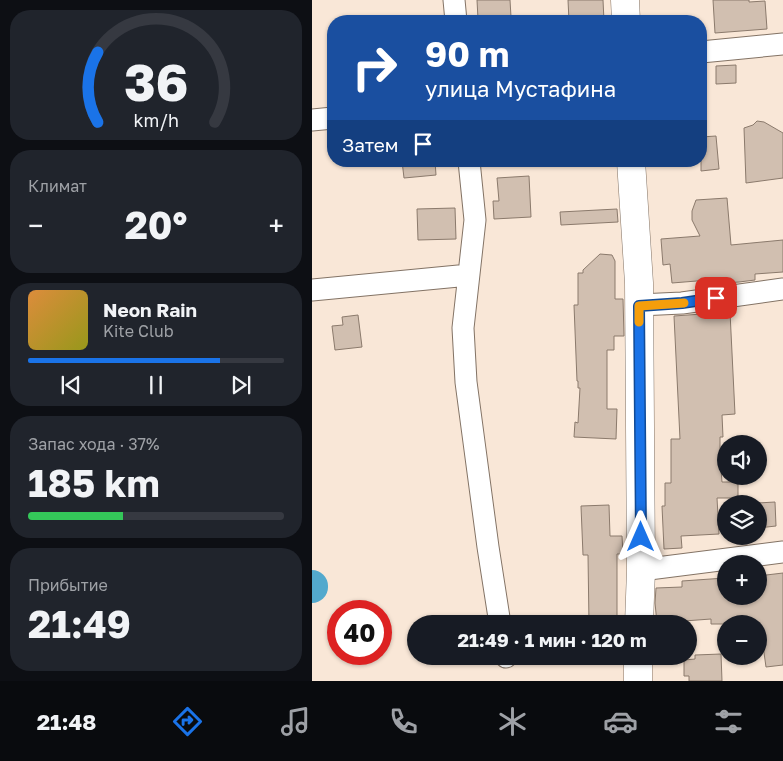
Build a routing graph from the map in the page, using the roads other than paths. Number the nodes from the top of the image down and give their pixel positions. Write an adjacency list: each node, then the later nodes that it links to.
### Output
1 (454, 0): 3 (street)
2 (625, 0): 4 (street)
3 (455, 15)
4 (626, 15)
5 (782, 44): 6 (street)
6 (707, 51)
7 (327, 119): 8 (street)
8 (312, 120)
9 (470, 167): 11 (street)
10 (631, 167): 14 (street)
11 (469, 275): 13 (street); 17 (street)
12 (782, 289): 14 (street)
13 (312, 290)
14 (639, 306): 16 (street)
15 (782, 552): 16 (street)
16 (641, 570): 18 (street)
17 (499, 615)
18 (639, 615)
19 (638, 665): 20 (street)
20 (638, 681)

